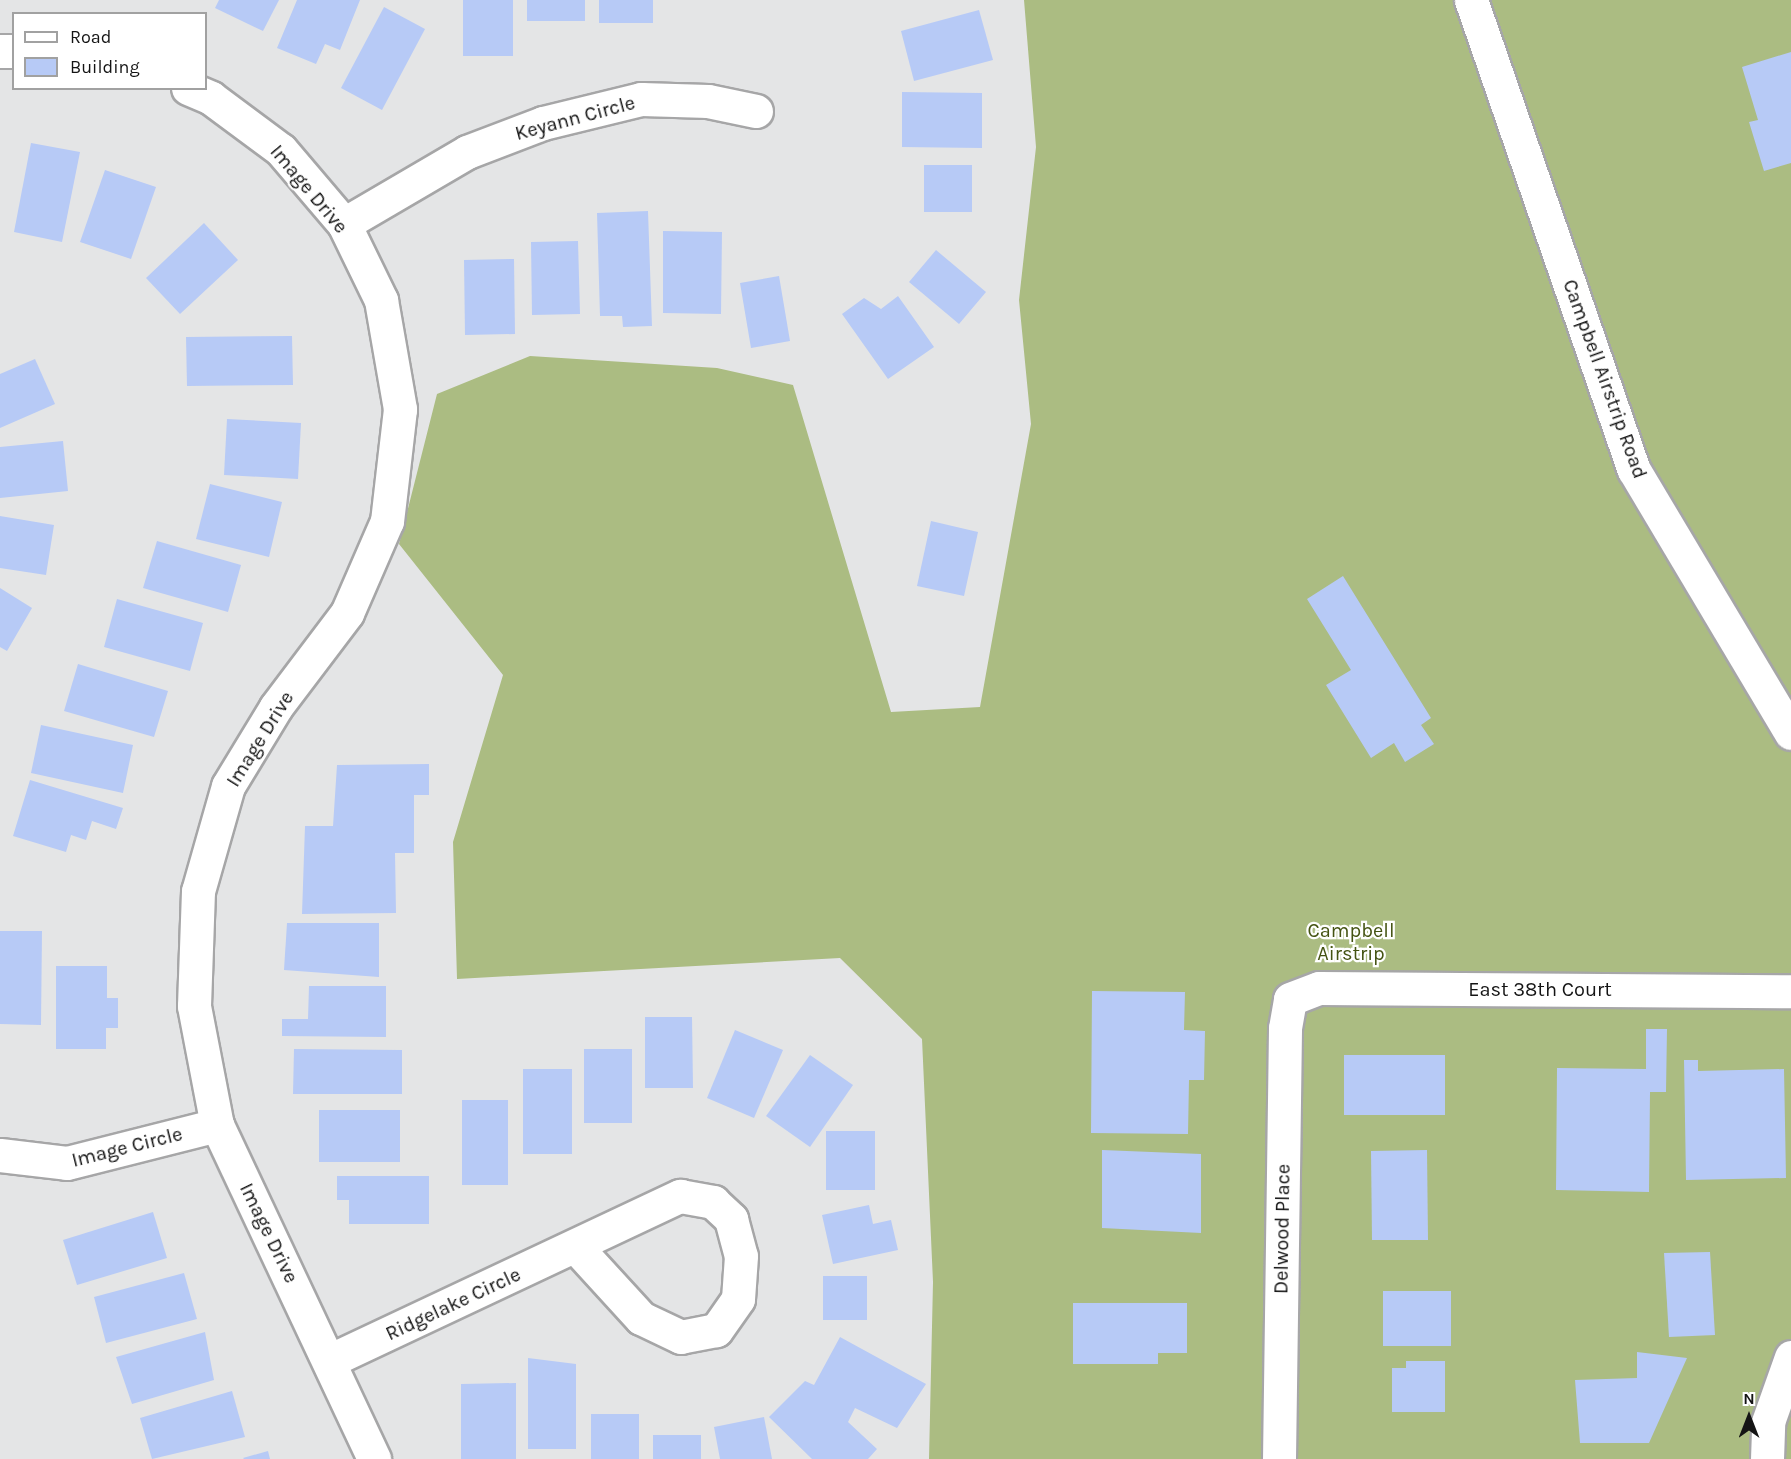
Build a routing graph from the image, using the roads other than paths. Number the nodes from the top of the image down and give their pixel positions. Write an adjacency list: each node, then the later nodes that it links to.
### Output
1 (1471, 0): 5 (street, Campbell Airstrip Road)
2 (193, 90): 4 (street, Image Drive)
3 (756, 111): 4 (street, Keyann Circle)
4 (344, 224): 8 (street, Image Drive)
5 (1791, 733)
6 (1791, 991): 7 (street, East 38th Court)
7 (1290, 999): 14 (street, Delwood Place)
8 (217, 1125): 9 (street, Image Circle); 12 (street, Image Drive)
9 (0, 1155)
10 (576, 1247): 10 (street, Ridgelake Circle); 12 (street, Ridgelake Circle)
11 (1791, 1357): 15 (street)
12 (331, 1360): 13 (street, Image Drive)
13 (374, 1459)
14 (1279, 1459)
15 (1767, 1459)

